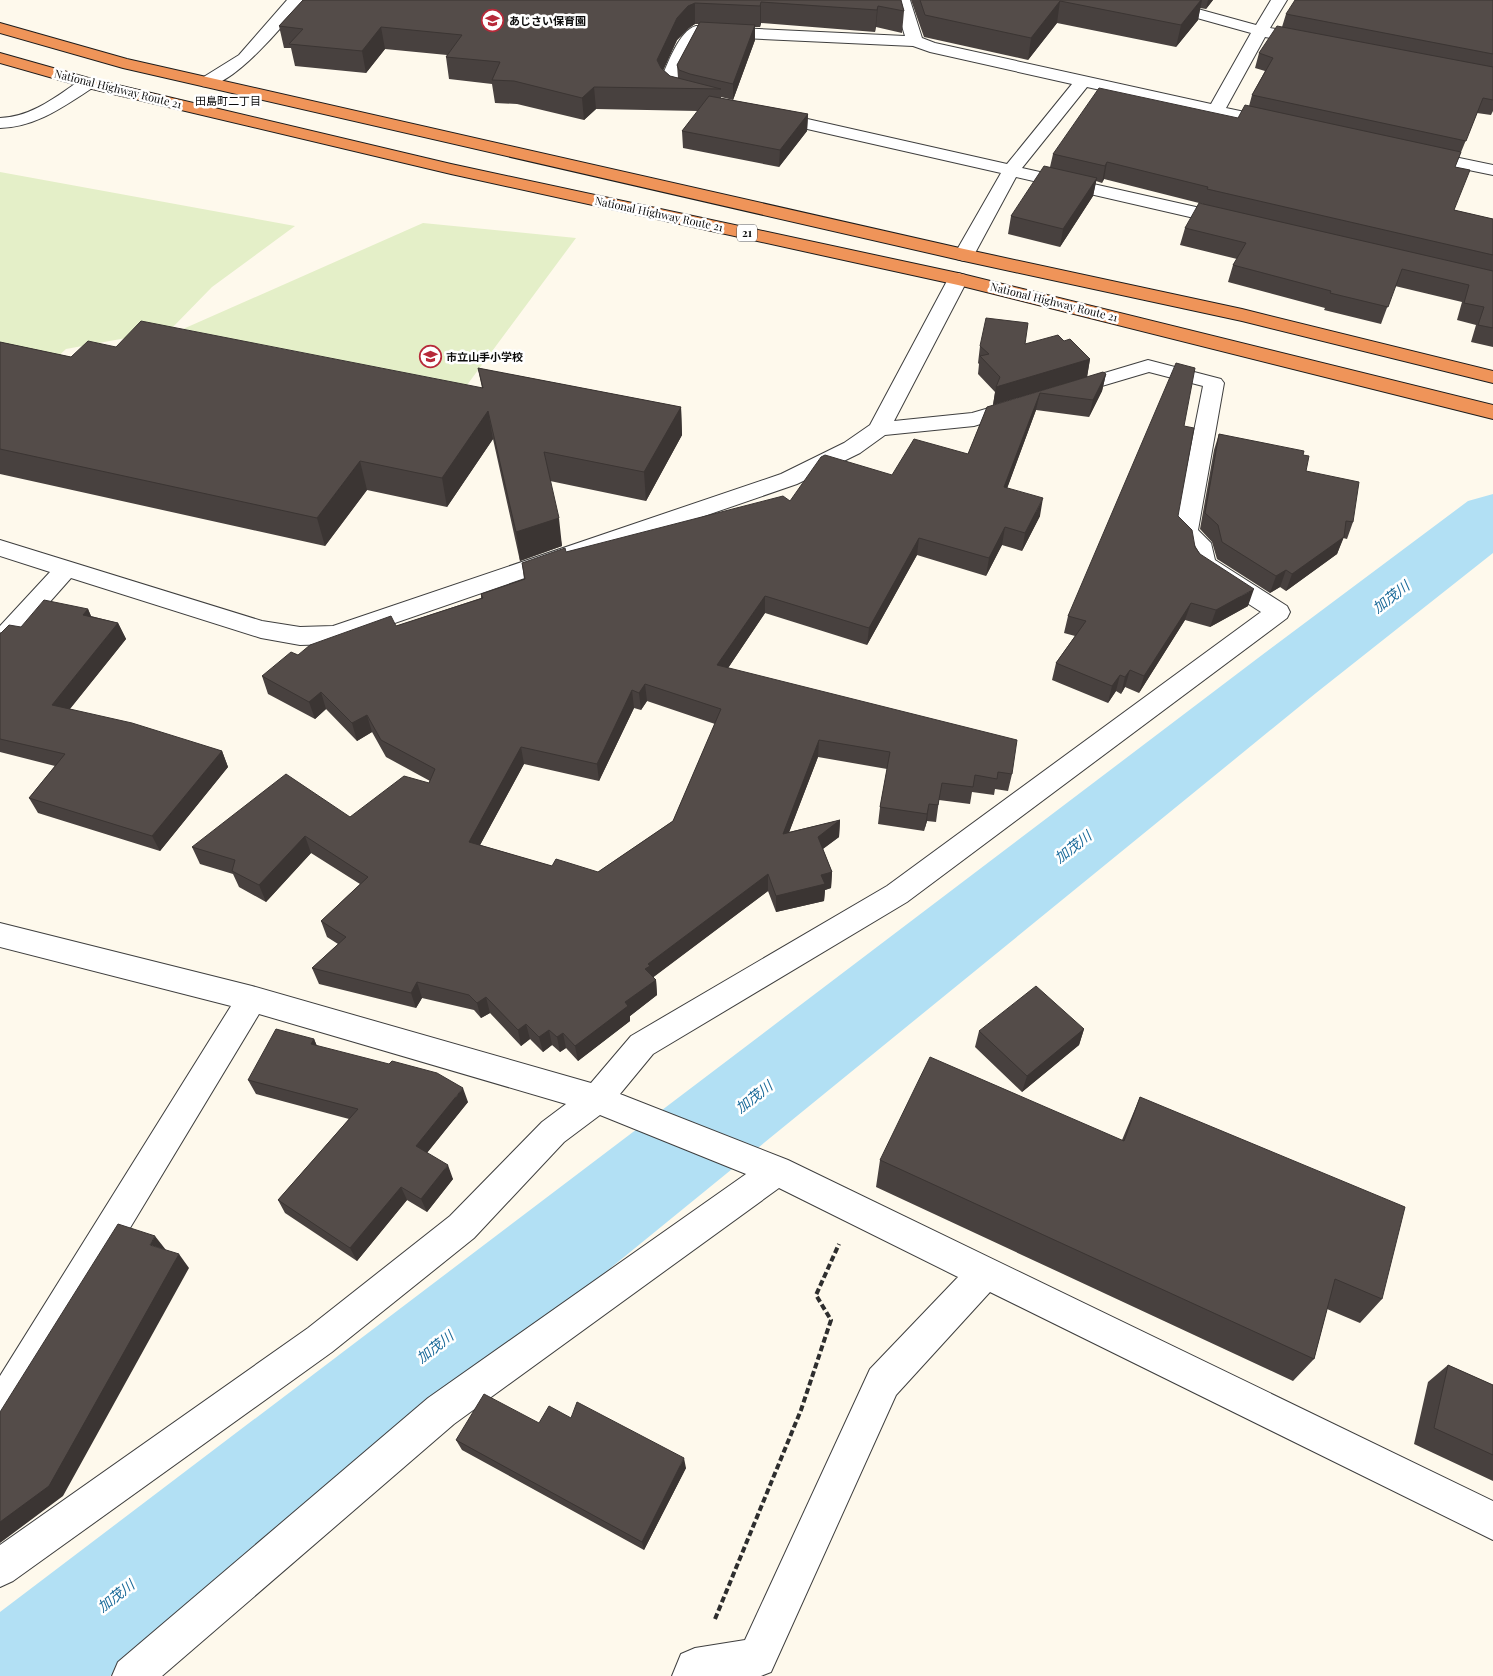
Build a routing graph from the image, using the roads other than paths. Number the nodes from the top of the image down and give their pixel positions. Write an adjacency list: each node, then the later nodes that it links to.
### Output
1 (296, 0): 11 (street)
2 (902, 0): 7 (street)
3 (1148, 0): 6 (street)
4 (1279, 0): 6 (street)
5 (0, 28): 11 (highway, National Highway Route 21 / 21)
6 (1260, 31): 8 (street); 15 (street)
7 (915, 41): 10 (street); 13 (street)
8 (1328, 44)
9 (0, 58): 12 (highway, National Highway Route 21 / 21)
10 (1083, 81): 15 (street); 19 (street)
11 (208, 82): 22 (highway, National Highway Route 21 / 21)
12 (88, 83): 16 (street); 23 (highway, National Highway Route 21 / 21)
13 (704, 101)
14 (753, 111): 19 (street)
15 (1216, 111): 17 (street)
16 (0, 123)
17 (1292, 127)
18 (1407, 152): 20 (street)
19 (1012, 169): 21 (street); 22 (street)
20 (1493, 170)
21 (1243, 223)
22 (964, 255): 24 (highway, National Highway Route 21 / 21)
23 (958, 279): 25 (highway, National Highway Route 21 / 21); 26 (street)
24 (1493, 377)
25 (1493, 412)
26 (879, 428): 28 (street); 32 (street)
27 (0, 548): 28 (street)
28 (67, 568): 29 (street)
29 (0, 642)
30 (0, 935): 31 (street)
31 (252, 999): 32 (street); 35 (street)
32 (597, 1099): 33 (street); 37 (street)
33 (777, 1171): 34 (street); 39 (street)
34 (986, 1273): 36 (street); 38 (street)
35 (0, 1409)
36 (1493, 1521)
37 (0, 1568)
38 (694, 1672)
39 (132, 1676)

